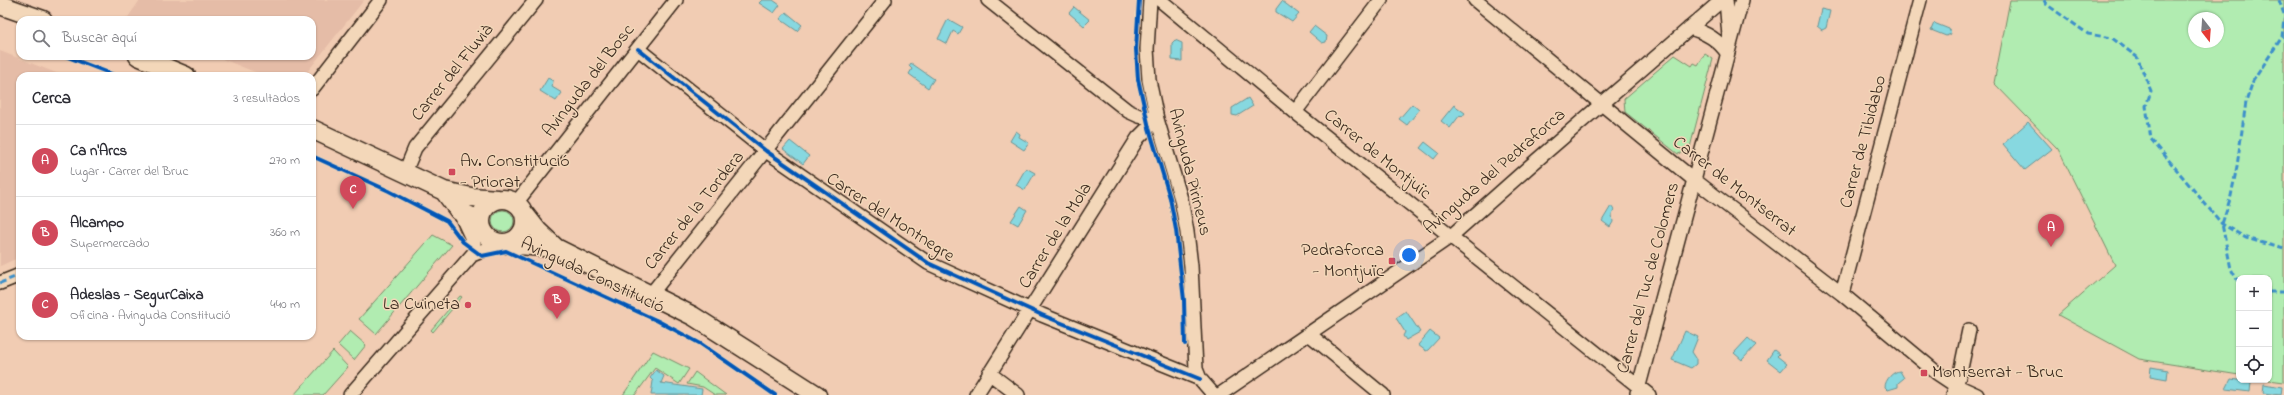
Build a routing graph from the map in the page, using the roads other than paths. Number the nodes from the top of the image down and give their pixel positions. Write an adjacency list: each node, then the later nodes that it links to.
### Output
1 (381, 0): 21 (street)
2 (536, 0): 27 (street, Carrer del Fluvià)
3 (676, 0): 17 (street, Avinguda del Bosc)
4 (885, 0): 26 (street, Carrer de la Tordera)
5 (988, 0): 24 (street)
6 (1150, 0): 24 (street, Avinguda Pirineus)
7 (1160, 0): 23 (street, Carrer de Montjuïc)
8 (1381, 0): 23 (street)
9 (1475, 0): 22 (street, Carrer de Montserrat)
10 (1722, 0): 16 (street, Avinguda del Pedraforca)
11 (1726, 0): 18 (street, Carrer del Tuc de Colomers)
12 (1742, 0): 18 (street, Carrer del Tuc de Colomers)
13 (1920, 0): 39 (street, Carrer de Tibidabo)
14 (0, 5): 15 (street)
15 (32, 16)
16 (1689, 28): 18 (street); 22 (street, Avinguda del Pedraforca)
17 (638, 49): 26 (street, Carrer del Montnegre); 31 (street, Avinguda del Bosc)
18 (1728, 50): 28 (street, Carrer del Tuc de Colomers)
19 (148, 60): 20 (street)
20 (176, 72)
21 (316, 85)
22 (1602, 103): 28 (street, Carrer de Montserrat); 32 (street, Avinguda del Pedraforca)
23 (1295, 112): 32 (street, Carrer de Montjuïc)
24 (1157, 119): 40 (street, Carrer de la Mola); 44 (street, Avinguda Pirineus)
25 (316, 131): 27 (street)
26 (766, 151): 38 (street, Carrer de la Tordera); 40 (street, Carrer del Montnegre)
27 (405, 172): 29 (street)
28 (1693, 179): 39 (street, Carrer de Montserrat); 46 (street, Carrer del Tuc de Colomers)
29 (444, 191): 30 (street); 33 (street)
30 (497, 199): 31 (street); 33 (street)
31 (519, 208): 34 (street); 35 (street, Avinguda Constitució)
32 (1450, 237): 42 (street, Avinguda del Pedraforca); 46 (street, Carrer de Montjuïc)
33 (477, 239): 34 (street); 47 (street)
34 (503, 244): 35 (street, Avinguda Constitució)
35 (556, 248): 38 (street, Avinguda Constitució)
36 (16, 277): 37 (street)
37 (0, 283)
38 (651, 294): 48 (street, Avinguda Constitució)
39 (1842, 294): 45 (street, Carrer de Montserrat)
40 (1031, 310): 43 (street, Carrer de la Mola); 44 (street, Carrer del Montnegre)
41 (1969, 330): 45 (street)
42 (1309, 334): 52 (street, Avinguda del Pedraforca); 53 (street)
43 (989, 373): 49 (street, Carrer de la Mola); 50 (street)
44 (1200, 379): 51 (street, Avinguda Pirineus)
45 (1954, 390): 54 (street, Carrer de Montserrat)
46 (1641, 392)
47 (350, 395)
48 (817, 395)
49 (976, 395)
50 (1018, 395)
51 (1214, 395)
52 (1219, 395)
53 (1383, 395)
54 (1976, 395)

